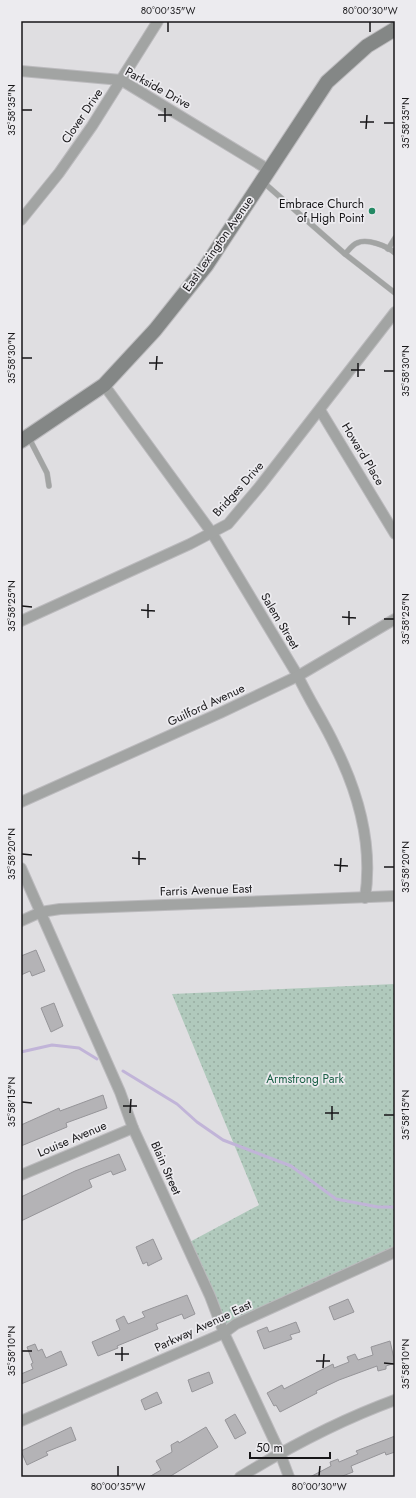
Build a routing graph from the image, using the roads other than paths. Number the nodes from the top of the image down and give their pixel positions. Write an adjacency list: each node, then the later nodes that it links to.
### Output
1 (158, 21): 4 (street, Clover Drive)
2 (395, 29): 5 (main road, East Lexington Avenue)
3 (21, 71): 4 (street, Parkside Drive)
4 (121, 80): 5 (street, Parkside Drive); 6 (street, Clover Drive)
5 (265, 176): 10 (lane); 13 (main road, East Lexington Avenue)
6 (21, 220)
7 (395, 238): 8 (lane)
8 (388, 249): 9 (lane); 10 (lane)
9 (395, 253)
10 (345, 254): 11 (lane)
11 (395, 294)
12 (395, 312): 14 (street, Bridges Drive)
13 (104, 385): 15 (main road, East Lexington Avenue); 17 (street, Salem Street)
14 (320, 410): 17 (street, Bridges Drive); 18 (street, Howard Place)
15 (24, 439): 16 (lane)
16 (49, 486)
17 (212, 533): 20 (street, Bridges Drive); 21 (street, Salem Street)
18 (395, 534)
19 (395, 619): 21 (street, Guilford Avenue)
20 (21, 621)
21 (298, 676): 22 (street, Guilford Avenue); 25 (street, Salem Street)
22 (21, 802)
23 (21, 868): 26 (street, Blain Street)
24 (395, 896): 25 (street, Farris Avenue East)
25 (365, 898): 26 (street, Farris Avenue East)
26 (41, 912): 27 (street, Farris Avenue East); 28 (street, Blain Street)
27 (21, 921)
28 (133, 1128): 29 (street, Louise Avenue); 31 (street, Blain Street)
29 (21, 1175)
30 (395, 1252): 31 (street, Parkway Avenue East)
31 (224, 1333): 33 (street, Parkway Avenue East); 34 (street, Blain Street)
32 (395, 1400): 34 (street)
33 (21, 1421)
34 (280, 1452): 35 (street); 36 (street, Blain Street)
35 (240, 1477)
36 (289, 1477)

